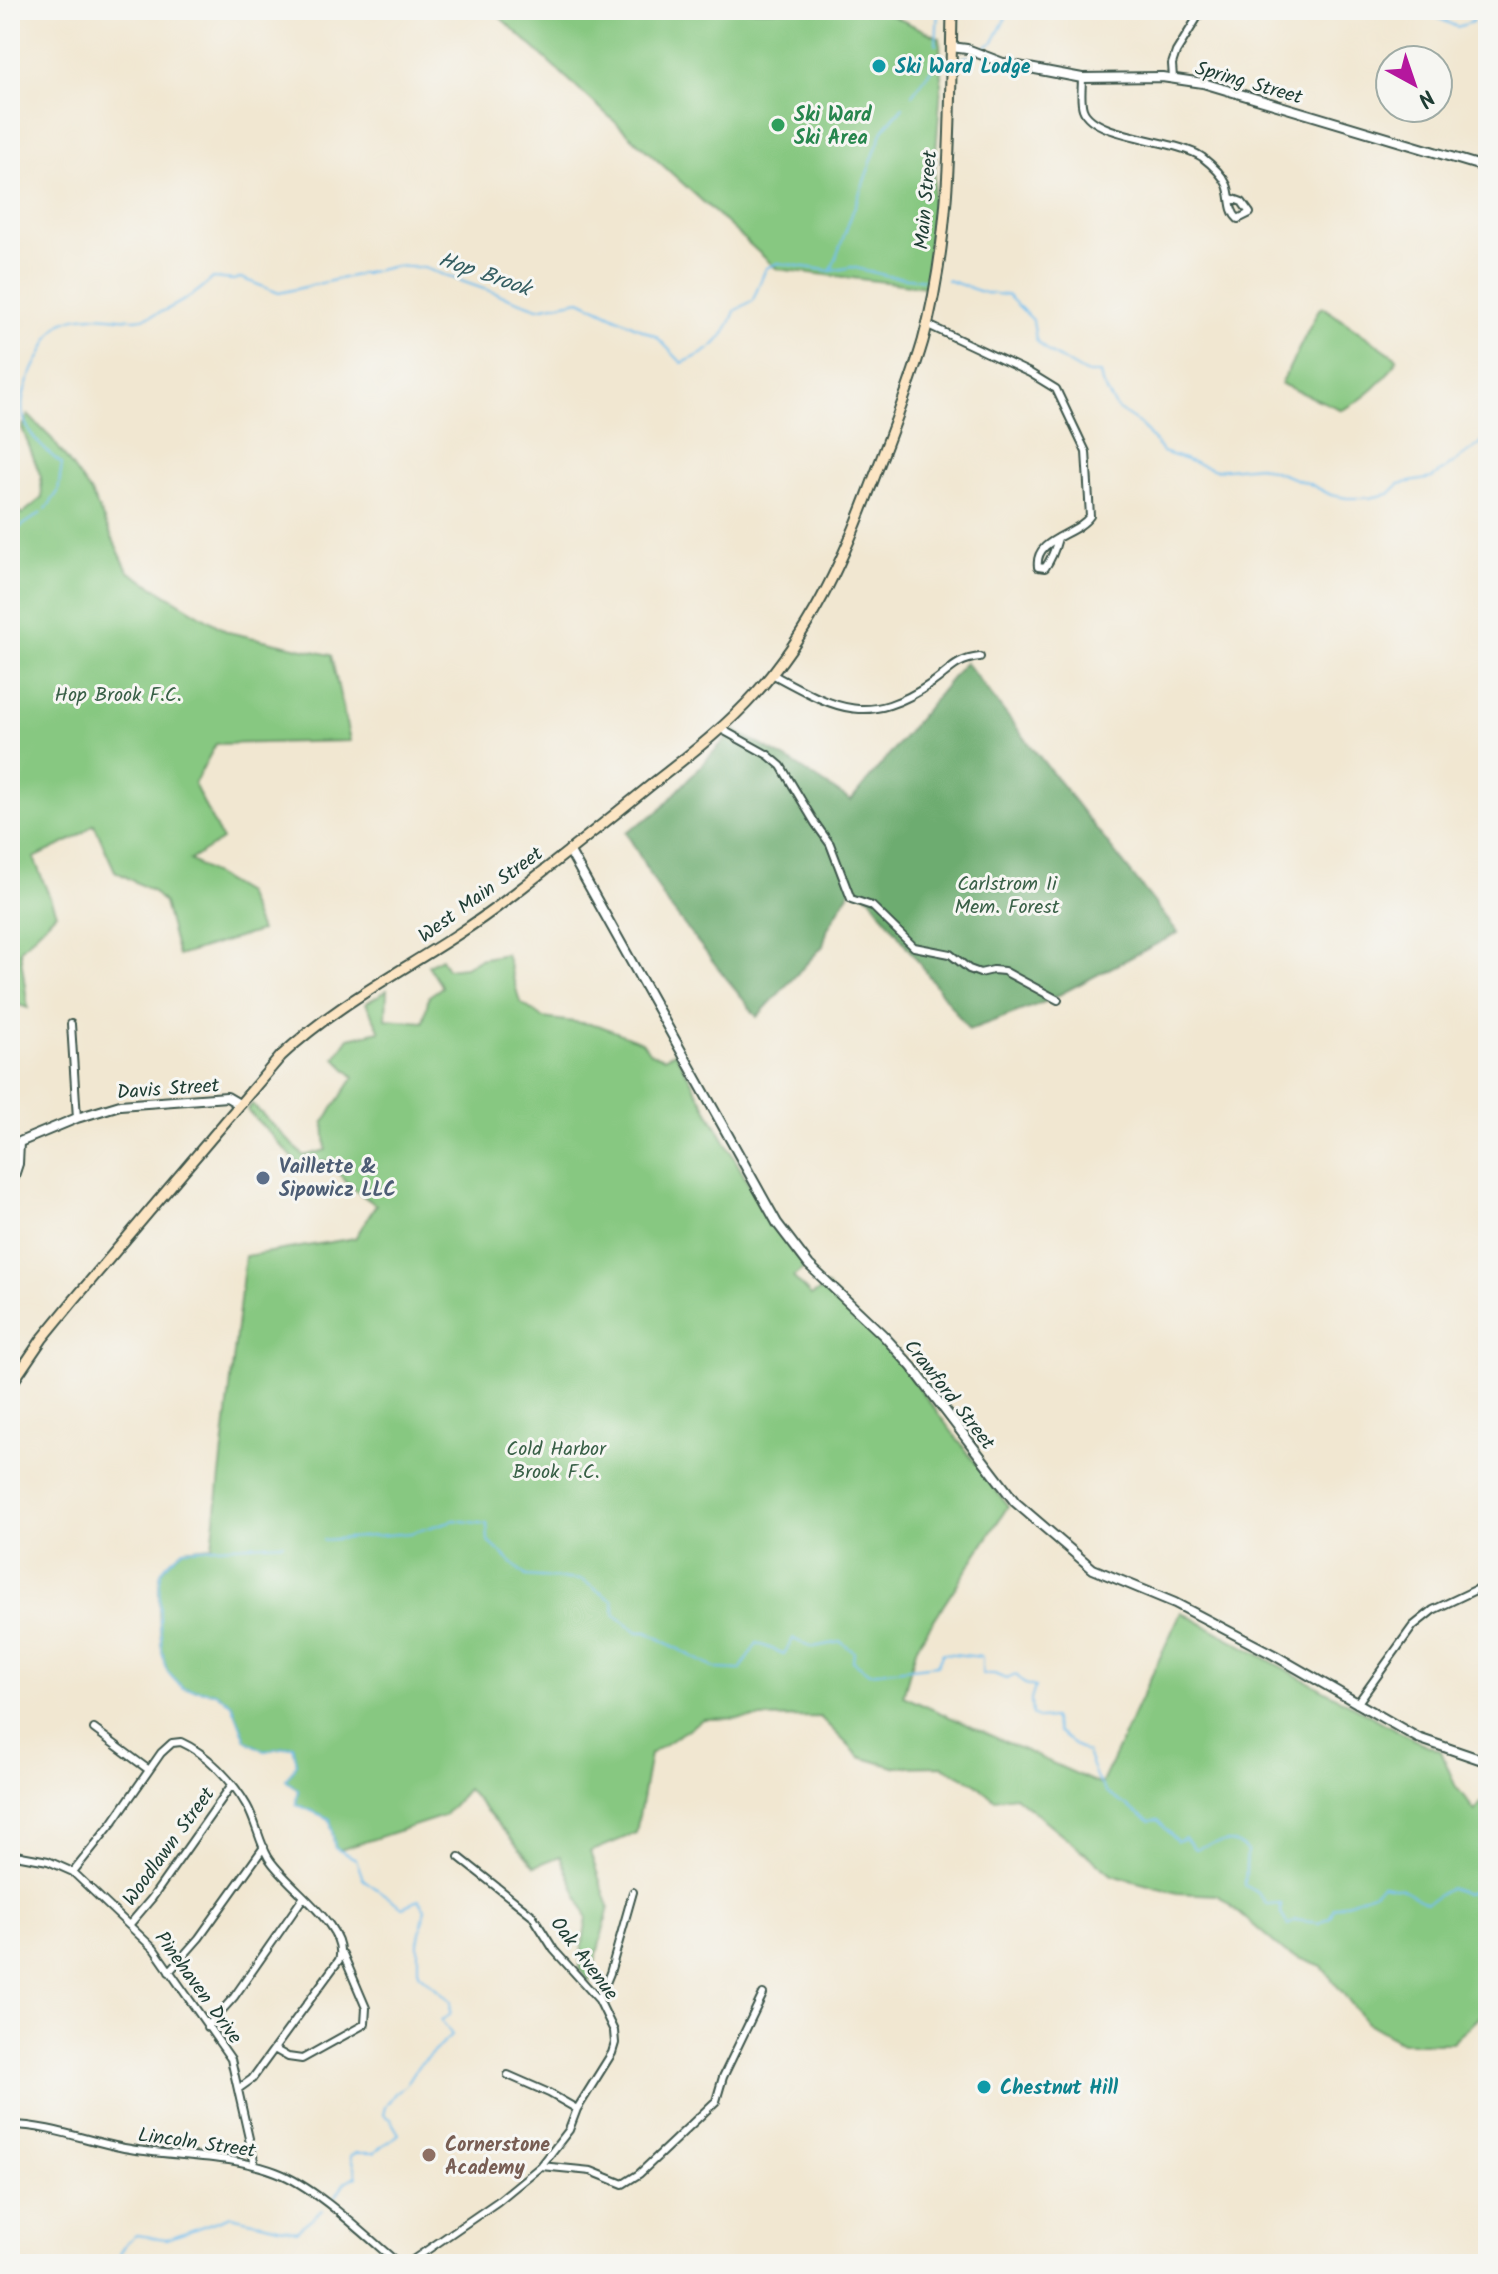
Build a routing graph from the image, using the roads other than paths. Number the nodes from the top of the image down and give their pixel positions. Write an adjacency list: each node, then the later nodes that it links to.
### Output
1 (952, 10): 3 (main road, Main Street)
2 (1202, 10): 5 (street)
3 (951, 47): 4 (street, Spring Street); 8 (main road, Main Street)
4 (1082, 78): 5 (street, Spring Street); 7 (street)
5 (1173, 78): 6 (street, Spring Street)
6 (1488, 168)
7 (1231, 198)
8 (926, 324): 9 (main road, Main Street); 10 (street)
9 (908, 389): 12 (main road, West Main Street)
10 (1058, 538): 10 (street)
11 (980, 657): 12 (street)
12 (772, 674): 13 (main road, West Main Street)
13 (721, 729): 14 (main road, West Main Street); 15 (street)
14 (569, 850): 17 (main road, West Main Street); 24 (street, Crawford Street)
15 (1058, 1000)
16 (71, 1024): 18 (street)
17 (239, 1104): 18 (street, Davis Street); 22 (main road, West Main Street)
18 (77, 1118): 19 (street, Davis Street)
19 (20, 1142): 20 (street, Davis Street); 21 (street)
20 (10, 1146)
21 (10, 1191)
22 (10, 1386)
23 (1488, 1584): 24 (street)
24 (1357, 1704): 26 (street, Crawford Street)
25 (94, 1729): 27 (street)
26 (1488, 1762)
27 (149, 1770): 28 (street); 32 (street)
28 (231, 1786): 29 (street); 35 (street, Woodlawn Street)
29 (264, 1847): 34 (street); 37 (street)
30 (10, 1854): 32 (street, Pinehaven Drive)
31 (459, 1857): 39 (street, Oak Avenue)
32 (73, 1872): 35 (street, Pinehaven Drive)
33 (633, 1892): 39 (street)
34 (303, 1898): 36 (street); 40 (street)
35 (130, 1924): 37 (street, Pinehaven Drive)
36 (341, 1951): 41 (street); 41 (street)
37 (169, 1972): 40 (street, Pinehaven Drive)
38 (763, 1994): 47 (street)
39 (599, 2000): 44 (street, Oak Avenue)
40 (207, 2027): 43 (street, Pinehaven Drive)
41 (274, 2049): 43 (street)
42 (508, 2075): 44 (street)
43 (238, 2089): 46 (street, Pinehaven Drive)
44 (577, 2109): 47 (street, Oak Avenue)
45 (10, 2125): 46 (street, Lincoln Street)
46 (255, 2165): 48 (street, Lincoln Street)
47 (541, 2166): 49 (street, Oak Avenue)
48 (399, 2264)
49 (407, 2264)

